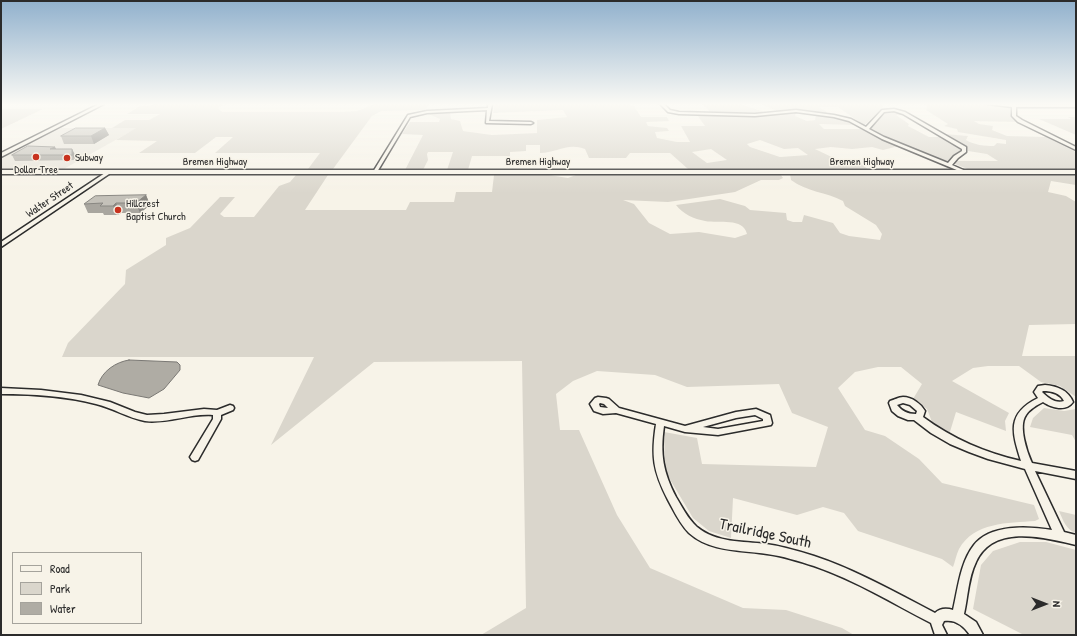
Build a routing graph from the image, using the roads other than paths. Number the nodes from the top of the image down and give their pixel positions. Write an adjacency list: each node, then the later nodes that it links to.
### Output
1 (43, 134): 7 (main road)
2 (398, 134): 11 (street)
3 (875, 134): 8 (street)
4 (939, 134): 8 (street)
5 (1045, 134): 6 (street)
6 (1076, 149)
7 (1, 155)
8 (950, 164): 12 (street)
9 (1, 172): 10 (main road, Bremen Highway)
10 (110, 172): 11 (main road, Bremen Highway); 14 (street, Walter Street)
11 (375, 172): 12 (main road, Bremen Highway)
12 (966, 172): 13 (main road, Bremen Highway)
13 (1076, 172)
14 (1, 245)
15 (1, 391): 19 (street)
16 (1044, 398): 24 (street)
17 (230, 408): 19 (street)
18 (616, 410): 21 (street)
19 (217, 413): 23 (street)
20 (916, 417): 24 (street)
21 (660, 423): 22 (street); 29 (street, Trailridge South)
22 (685, 429): 22 (street)
23 (195, 457)
24 (1028, 465): 25 (street); 26 (street)
25 (1076, 475)
26 (1060, 536): 27 (street); 28 (street)
27 (1076, 540)
28 (958, 616): 29 (street); 31 (street)
29 (936, 620): 30 (street)
30 (941, 635)
31 (977, 635)

